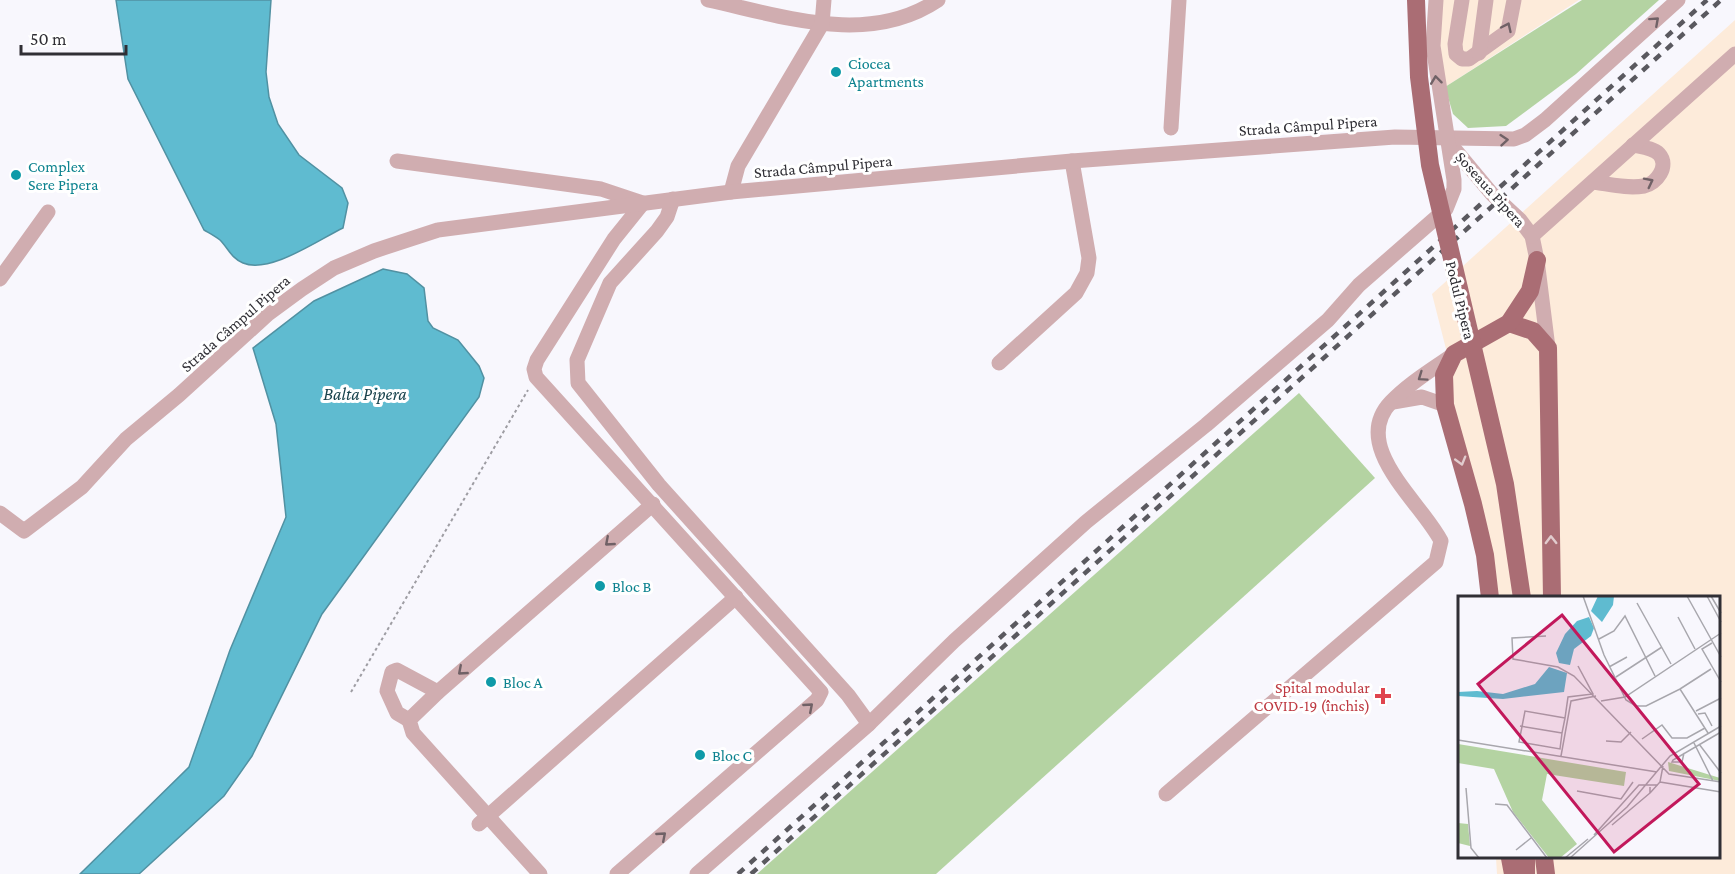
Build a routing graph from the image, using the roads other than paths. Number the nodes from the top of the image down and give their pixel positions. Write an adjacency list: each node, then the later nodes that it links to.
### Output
1 (708, 0): 11 (street)
2 (824, 0): 11 (street)
3 (938, 0): 11 (street)
4 (1179, 0): 14 (street)
5 (1416, 0): 36 (main road, Podul Pipera, bridge)
6 (1436, 0): 15 (street, one-way to 6)
7 (1462, 0): 12 (street)
8 (1486, 0): 12 (street)
9 (1514, 0): 12 (street, one-way to 9)
10 (1678, 0): 15 (street, Strada Câmpul Pipera, one-way to 10)
11 (822, 24): 20 (street)
12 (1479, 53)
13 (1735, 54): 16 (street)
14 (1171, 128)
15 (1446, 137): 17 (street, Strada Câmpul Pipera); 24 (street, Șoseaua Pipera); 41 (street)
16 (1633, 145): 19 (street); 19 (street, one-way to 16)
17 (1072, 160): 20 (street, Strada Câmpul Pipera); 30 (street)
18 (397, 161): 22 (street)
19 (1593, 182): 24 (street)
20 (731, 192): 21 (street, Strada Câmpul Pipera)
21 (673, 199): 22 (street, Strada Câmpul Pipera); 41 (street)
22 (643, 203): 33 (street); 34 (street, Strada Câmpul Pipera)
23 (48, 212): 26 (street)
24 (1532, 236): 25 (street, Șoseaua Pipera)
25 (1537, 260): 27 (main road); 28 (street, Șoseaua Pipera)
26 (0, 279)
27 (1509, 323): 28 (main road); 29 (main road)
28 (1548, 348): 37 (main road, one-way to 28)
29 (1454, 354): 31 (street, one-way to 31); 32 (main road)
30 (999, 363)
31 (1391, 402): 32 (street); 42 (street)
32 (1445, 405): 35 (main road, one-way to 35)
33 (653, 504): 38 (street); 39 (street, one-way to 39)
34 (0, 513)
35 (1490, 596)
36 (1522, 596)
37 (1552, 596)
38 (736, 597): 43 (street); 50 (street, one-way to 38)
39 (438, 692): 40 (street); 40 (street)
40 (409, 720): 43 (street)
41 (869, 724): 51 (street)
42 (1166, 794)
43 (484, 820): 44 (street)
44 (523, 855): 48 (street); 49 (street)
45 (1510, 859): 52 (main road)
46 (1544, 859): 53 (main road)
47 (1553, 859): 54 (main road)
48 (529, 874)
49 (540, 874)
50 (617, 874)
51 (697, 874)
52 (1513, 874)
53 (1546, 874)
54 (1552, 874)

